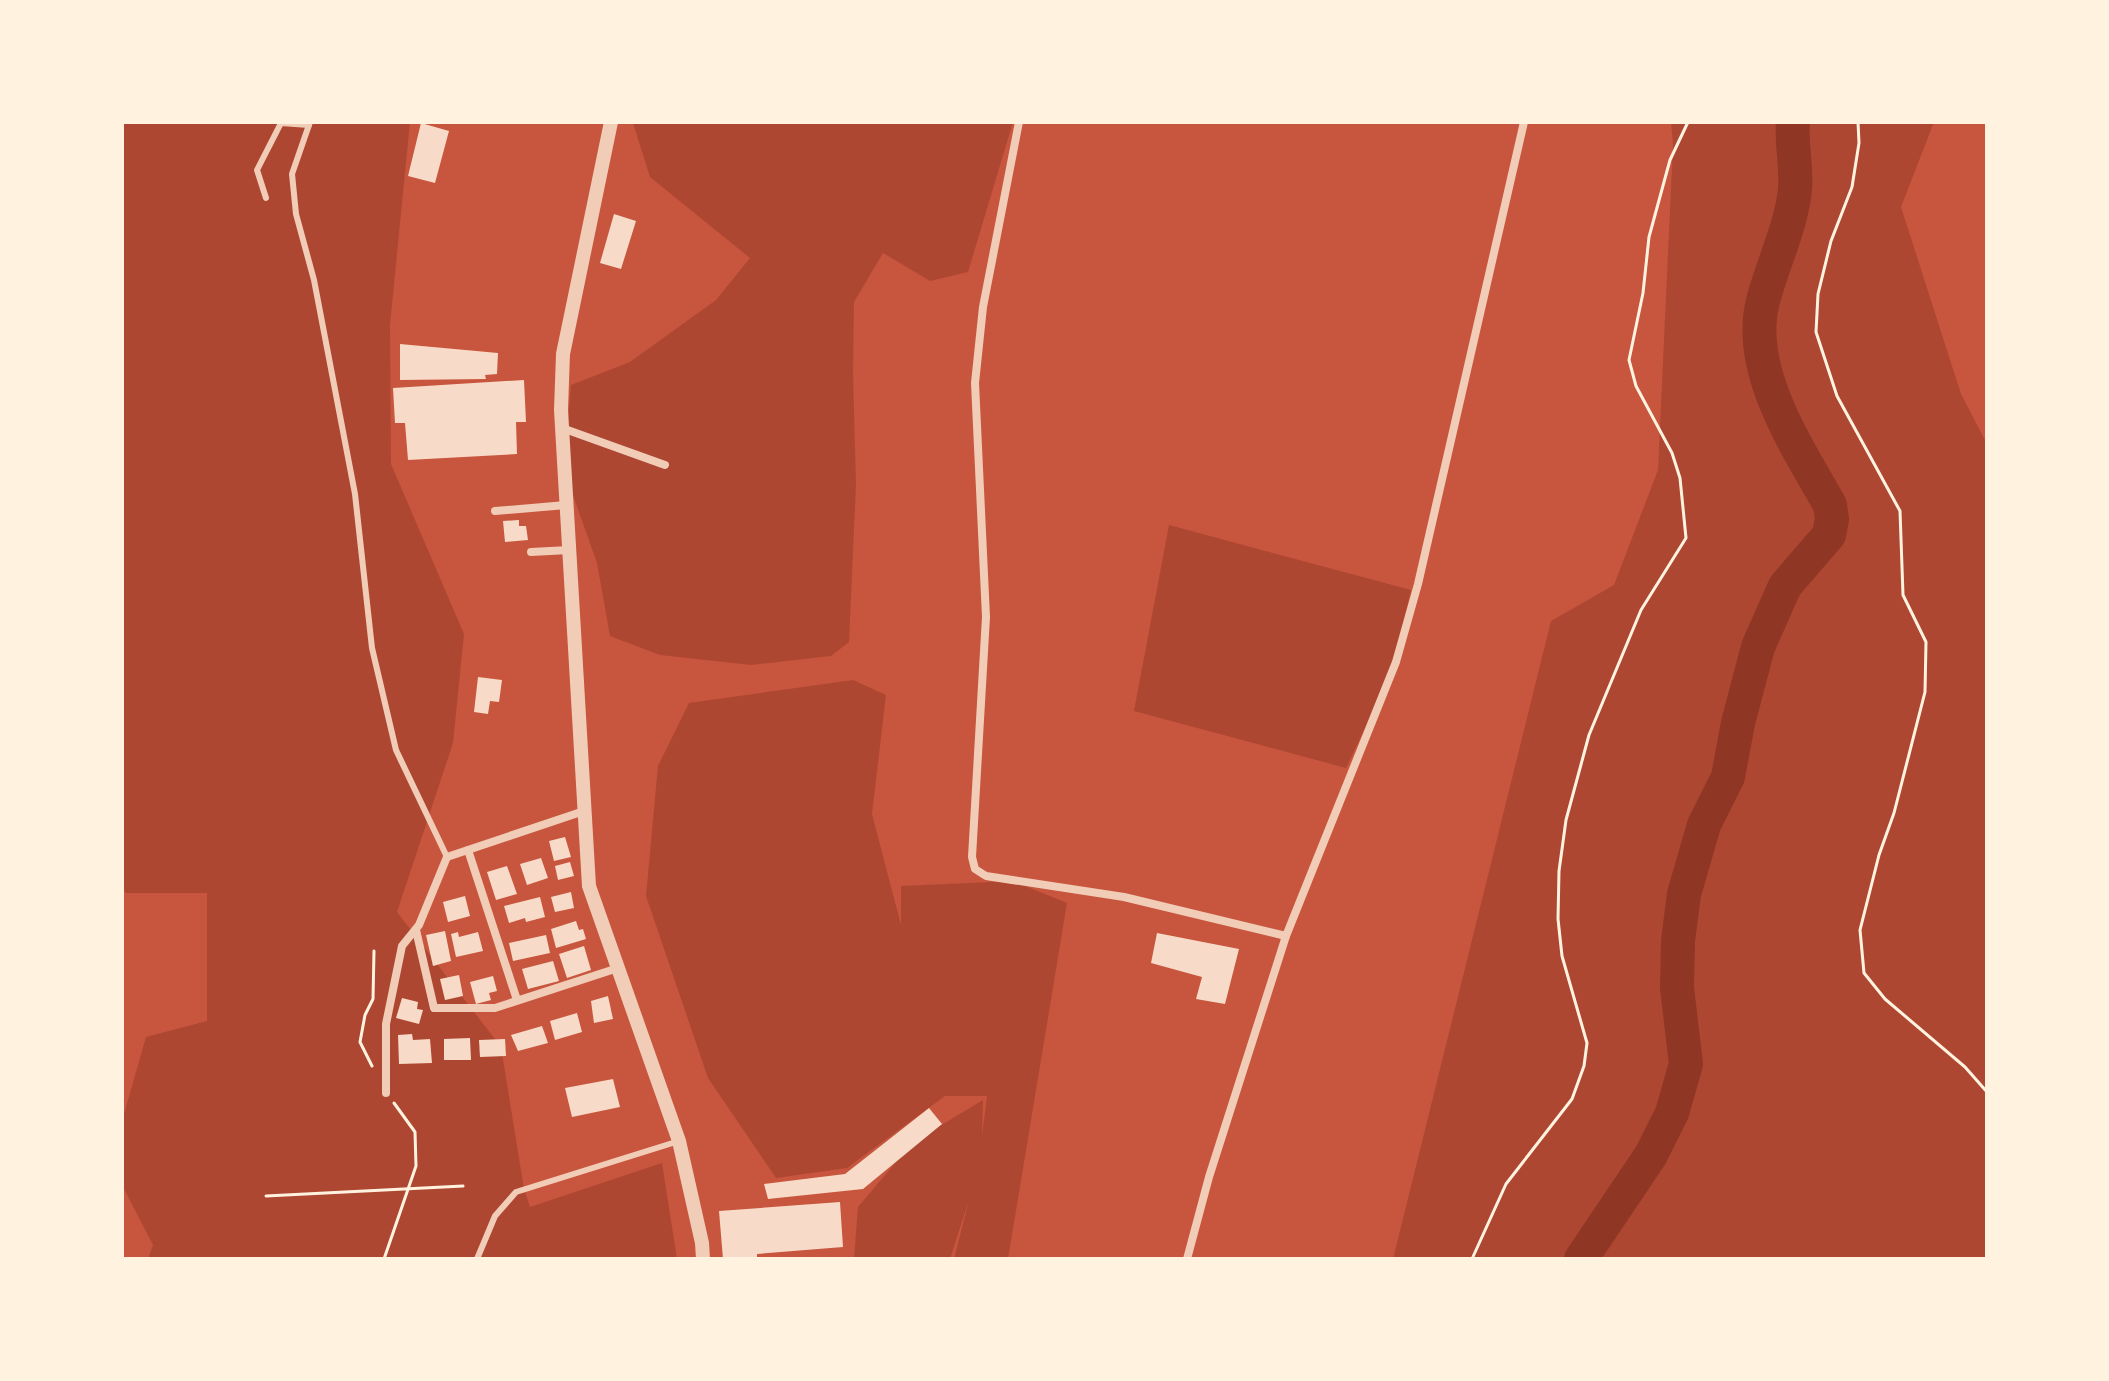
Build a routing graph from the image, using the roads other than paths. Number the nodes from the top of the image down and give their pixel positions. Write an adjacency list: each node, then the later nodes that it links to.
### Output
1 (611, 122): 6 (street)
2 (1019, 122): 16 (street)
3 (1524, 122): 16 (street)
4 (310, 124): 5 (lane); 14 (lane)
5 (266, 198)
6 (562, 428): 7 (street); 8 (street)
7 (665, 465)
8 (566, 505): 9 (street); 10 (street)
9 (495, 511)
10 (569, 550): 11 (street); 12 (street)
11 (531, 552)
12 (584, 811): 13 (street); 17 (street)
13 (468, 850): 14 (street); 18 (street)
14 (447, 857): 15 (street)
15 (416, 930): 18 (street); 19 (street)
16 (1286, 936): 23 (street)
17 (618, 968): 18 (street); 20 (street)
18 (517, 1000)
19 (386, 1093)
20 (679, 1141): 21 (lane); 22 (street)
21 (477, 1259)
22 (703, 1259)
23 (1187, 1259)

